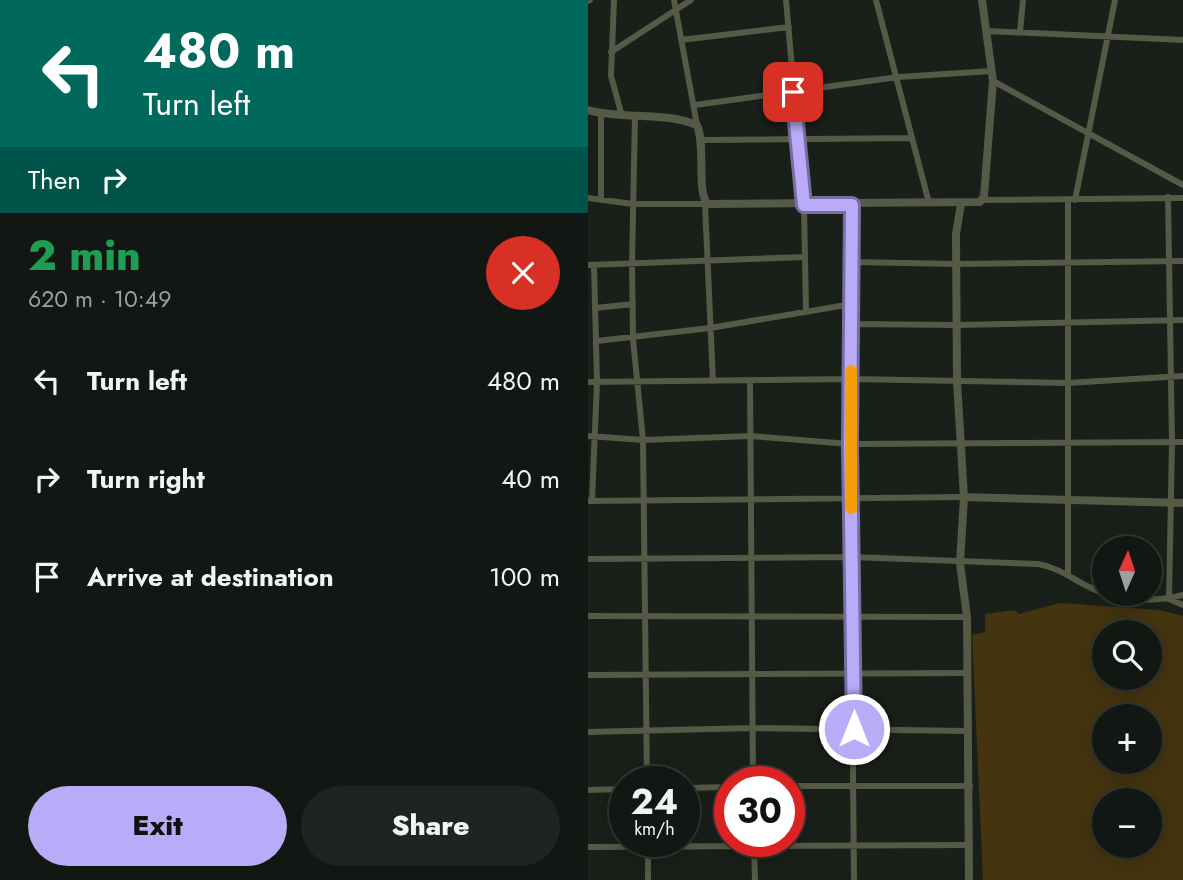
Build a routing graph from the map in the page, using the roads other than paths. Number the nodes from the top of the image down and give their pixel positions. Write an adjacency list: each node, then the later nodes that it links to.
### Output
1 (614, 0): 16 (street)
2 (674, 0): 9 (street)
3 (691, 0): 9 (street)
4 (786, 0): 10 (street)
5 (876, 0): 18 (street)
6 (982, 0): 11 (street)
7 (1023, 0): 12 (street)
8 (1115, 0): 13 (street)
9 (675, 10): 14 (street); 16 (street)
10 (789, 27): 14 (street); 20 (street)
11 (987, 31): 12 (street); 17 (street)
12 (1020, 32): 13 (street)
13 (1108, 38): 15 (street); 27 (street)
14 (681, 40): 21 (street)
15 (1183, 40)
16 (611, 52): 24 (street)
17 (992, 71): 18 (street); 19 (street)
18 (898, 77): 20 (street); 29 (street)
19 (993, 81): 27 (street); 36 (street)
20 (793, 92): 21 (street); 28 (street)
21 (695, 106): 26 (street)
22 (588, 110): 23 (street)
23 (601, 114): 24 (street); 35 (street)
24 (622, 116): 25 (street)
25 (635, 118): 26 (street); 39 (street)
26 (696, 125): 30 (street)
27 (1088, 132): 31 (street); 37 (street)
28 (798, 137): 29 (street); 30 (street); 42 (street)
29 (912, 138): 38 (street)
30 (701, 140): 40 (street)
31 (1183, 185)
32 (1168, 197): 34 (street); 37 (street); 46 (street)
33 (588, 198): 35 (street)
34 (1183, 198)
35 (601, 200): 39 (street)
36 (983, 200): 37 (street); 41 (street)
37 (1072, 200): 49 (street)
38 (929, 203): 41 (street); 43 (street)
39 (633, 204): 40 (street); 50 (street)
40 (705, 204): 42 (street); 45 (street)
41 (961, 204): 51 (street)
42 (804, 205): 43 (street); 44 (street)
43 (852, 205): 48 (street)
44 (805, 257): 45 (street); 56 (street)
45 (705, 261): 50 (street); 63 (street)
46 (1170, 261): 47 (street); 49 (street); 57 (street)
47 (1183, 261)
48 (853, 262): 51 (street); 54 (street)
49 (1067, 263): 51 (street); 60 (street)
50 (632, 264): 52 (street); 53 (street)
51 (956, 264): 62 (street)
52 (591, 265): 55 (street)
53 (633, 304): 55 (street); 64 (street)
54 (852, 304): 56 (street); 61 (street)
55 (595, 308): 59 (street)
56 (806, 312): 63 (street)
57 (1170, 319): 58 (street); 60 (street); 66 (street)
58 (1183, 320)
59 (592, 321): 65 (street)
60 (1066, 323): 62 (street); 74 (street)
61 (852, 324): 62 (street); 68 (street)
62 (957, 325): 73 (street)
63 (709, 328): 64 (street); 69 (street)
64 (634, 339): 65 (street); 75 (street)
65 (597, 341): 72 (street)
66 (1170, 376): 67 (street); 74 (street); 80 (street)
67 (1183, 376)
68 (850, 379): 70 (street); 73 (street); 83 (street)
69 (713, 381): 70 (street); 75 (street)
70 (750, 381): 77 (street)
71 (588, 382): 72 (street)
72 (597, 382): 75 (street); 76 (street)
73 (957, 382): 74 (street); 82 (street)
74 (1067, 383): 79 (street)
75 (639, 384): 78 (street)
76 (592, 436): 78 (street); 87 (street)
77 (751, 436): 78 (street); 83 (street); 89 (street)
78 (643, 440): 88 (street)
79 (1066, 441): 80 (street); 82 (street); 86 (street)
80 (1172, 442): 81 (street); 90 (street)
81 (1183, 442)
82 (960, 443): 83 (street); 85 (street)
83 (850, 444): 84 (street)
84 (851, 497): 85 (street); 89 (street); 92 (street)
85 (964, 497): 86 (street); 96 (street)
86 (1065, 500): 90 (street); 97 (street)
87 (590, 501): 88 (street)
88 (642, 501): 89 (street); 95 (street)
89 (753, 501): 94 (street)
90 (1171, 503): 91 (street); 99 (street)
91 (1183, 503)
92 (852, 557): 94 (street); 96 (street); 104 (street)
93 (588, 559): 95 (street)
94 (752, 559): 95 (street); 103 (street)
95 (643, 560): 102 (street)
96 (960, 563): 97 (street); 105 (street)
97 (1068, 575): 99 (street)
98 (1183, 595): 99 (street)
99 (1170, 599): 100 (street)
100 (1183, 605)
101 (588, 615): 102 (street)
102 (644, 616): 103 (street); 108 (street)
103 (753, 616): 104 (street); 106 (street)
104 (854, 616): 105 (street); 107 (street)
105 (967, 617): 109 (street)
106 (753, 672): 107 (street); 108 (street); 111 (street)
107 (853, 672): 109 (street); 112 (street)
108 (644, 674): 110 (street); 113 (street)
109 (968, 674): 114 (street)
110 (588, 675)
111 (753, 728): 112 (street); 113 (street); 117 (street)
112 (854, 729): 114 (street); 118 (street)
113 (645, 730): 115 (street); 116 (street)
114 (969, 731): 120 (street)
115 (588, 732)
116 (646, 766)
117 (753, 766)
118 (855, 784): 119 (street); 120 (street); 126 (street)
119 (805, 786)
120 (970, 786): 124 (street)
121 (609, 789): 122 (street)
122 (588, 790)
123 (805, 845): 126 (street)
124 (970, 845): 126 (street); 133 (street)
125 (609, 846): 127 (street)
126 (855, 846): 132 (street)
127 (588, 847)
128 (648, 857): 130 (street)
129 (754, 857): 131 (street)
130 (648, 880)
131 (755, 880)
132 (854, 880)
133 (969, 880)

